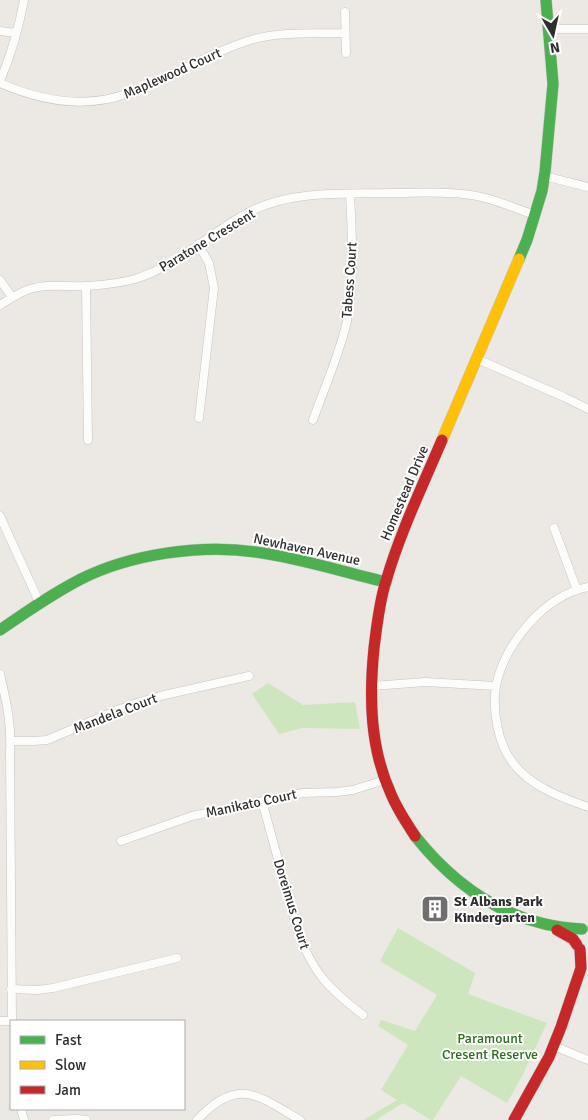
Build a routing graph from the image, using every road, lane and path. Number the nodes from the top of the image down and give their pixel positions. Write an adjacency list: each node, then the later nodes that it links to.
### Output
1 (24, 0): 7 (street)
2 (546, 0): 4 (street, Homestead Drive)
3 (345, 12): 8 (street)
4 (548, 29): 5 (street); 11 (street, Homestead Drive)
5 (588, 29)
6 (0, 30): 7 (street)
7 (16, 33): 10 (street)
8 (345, 34): 9 (street); 10 (street, Maplewood Court)
9 (346, 53)
10 (0, 82)
11 (544, 176): 12 (street); 14 (street, Homestead Drive)
12 (588, 187)
13 (350, 194): 14 (street, Paratone Crescent); 15 (street, Paratone Crescent); 23 (street, Tabess Court)
14 (535, 216): 20 (street, Homestead Drive)
15 (198, 244): 17 (street, Paratone Crescent); 22 (street)
16 (0, 280): 18 (street)
17 (86, 286): 18 (street, Paratone Crescent); 24 (street)
18 (12, 297): 19 (street, Paratone Crescent)
19 (0, 305)
20 (477, 359): 21 (street); 27 (street, Homestead Drive)
21 (588, 410)
22 (199, 418)
23 (312, 420)
24 (88, 440)
25 (0, 516): 30 (street)
26 (554, 528): 29 (street)
27 (386, 582): 30 (street, Newhaven Avenue); 34 (street, Homestead Drive)
28 (588, 587): 29 (street)
29 (577, 590): 35 (street)
30 (40, 604): 31 (street, Newhaven Avenue)
31 (0, 630)
32 (0, 674): 36 (street)
33 (249, 676): 36 (street, Mandela Court)
34 (372, 686): 35 (street); 37 (street, Homestead Drive)
35 (496, 686): 39 (street)
36 (10, 741): 47 (street)
37 (385, 780): 38 (street, Manikato Court); 41 (street, Homestead Drive)
38 (262, 801): 40 (street, Manikato Court); 48 (street, Doreimus Court)
39 (588, 807)
40 (121, 841)
41 (554, 927): 42 (street, Homestead Drive); 43 (street, Homestead Drive)
42 (585, 928): 43 (street)
43 (582, 949): 46 (street)
44 (176, 958): 47 (street)
45 (588, 963): 46 (street)
46 (577, 980): 50 (street)
47 (11, 989): 49 (street)
48 (363, 1016)
49 (11, 1020)
50 (554, 1046): 51 (street); 56 (street)
51 (588, 1060)
52 (53, 1120): 53 (street)
53 (86, 1120)
54 (197, 1120): 55 (street)
55 (300, 1120)
56 (514, 1120)

